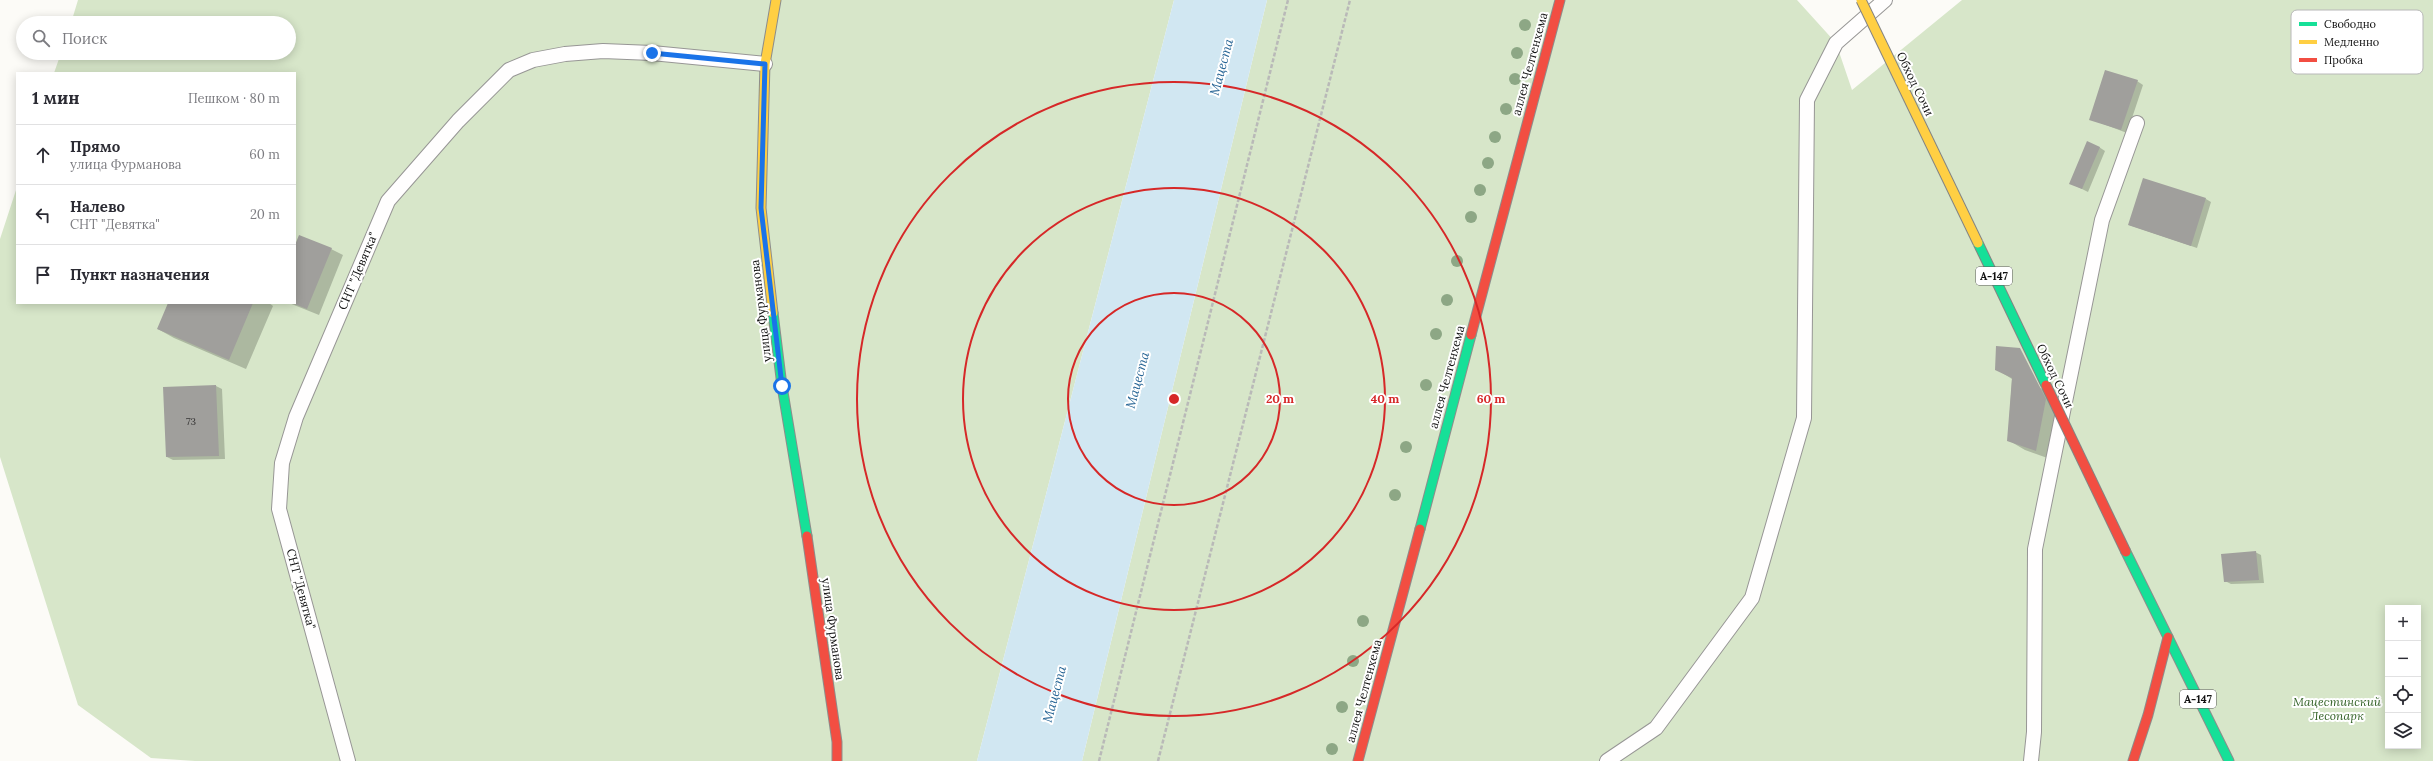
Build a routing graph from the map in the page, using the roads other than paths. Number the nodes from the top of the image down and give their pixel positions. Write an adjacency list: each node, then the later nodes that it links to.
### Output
1 (776, 0): 5 (main road, улица Фурманова)
2 (1560, 0): 10 (main road, аллея Челтенхема)
3 (1862, 0): 7 (main road, Обход Сочи / А-147, bridge)
4 (1885, 0): 11 (lane)
5 (765, 64): 8 (lane, СНТ "Девятка"); 9 (main road, улица Фурманова)
6 (2137, 123): 12 (lane)
7 (2168, 637): 13 (main road); 14 (main road, Обход Сочи / А-147)
8 (348, 761)
9 (837, 761)
10 (1358, 761)
11 (1607, 761)
12 (2032, 761)
13 (2133, 761)
14 (2230, 761)

